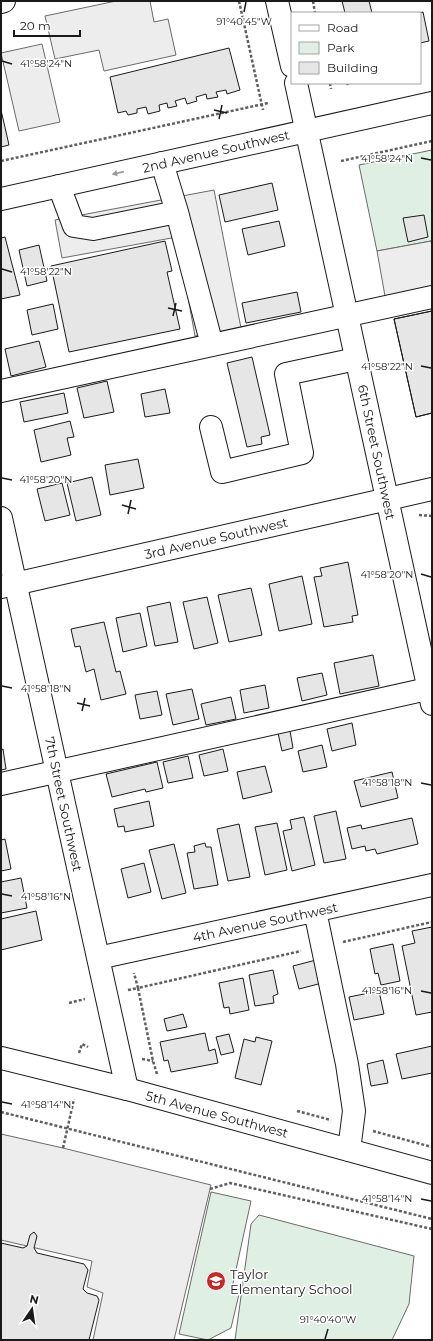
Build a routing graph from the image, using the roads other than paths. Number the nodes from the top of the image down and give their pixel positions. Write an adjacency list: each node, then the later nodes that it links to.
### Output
1 (4, 1): 3 (main road)
2 (277, 1): 4 (main road)
3 (1, 2)
4 (291, 62)
5 (296, 84): 7 (main road, 6th Street Southwest)
6 (432, 103): 7 (main road, 2nd Avenue Southwest)
7 (307, 131): 8 (main road, 2nd Avenue Southwest); 13 (main road, 6th Street Southwest)
8 (162, 163): 9 (main road, 2nd Avenue Southwest, one-way to 9); 11 (main road)
9 (60, 186): 10 (main road, 2nd Avenue Southwest); 11 (main road)
10 (1, 199)
11 (177, 212): 14 (main road)
12 (432, 297): 13 (main road)
13 (347, 316): 14 (main road); 15 (main road, 6th Street Southwest)
14 (212, 345): 16 (main road)
15 (356, 359): 17 (main road); 19 (main road, 6th Street Southwest)
16 (1, 391)
17 (211, 427)
18 (432, 489): 19 (main road, 3rd Avenue Southwest)
19 (387, 499): 21 (main road, 3rd Avenue Southwest); 22 (main road, 6th Street Southwest)
20 (1, 518): 21 (main road, 7th Street Southwest)
21 (8, 586): 23 (main road, 7th Street Southwest)
22 (431, 693): 23 (main road)
23 (57, 771): 24 (main road); 27 (main road, 7th Street Southwest)
24 (1, 784)
25 (432, 885): 26 (main road, 4th Avenue Southwest)
26 (315, 911): 27 (main road, 4th Avenue Southwest); 30 (main road)
27 (98, 958): 29 (main road, 7th Street Southwest)
28 (1, 1058): 29 (main road, 5th Avenue Southwest)
29 (127, 1089): 30 (main road, 5th Avenue Southwest)
30 (349, 1150): 31 (main road, 5th Avenue Southwest)
31 (432, 1172)

